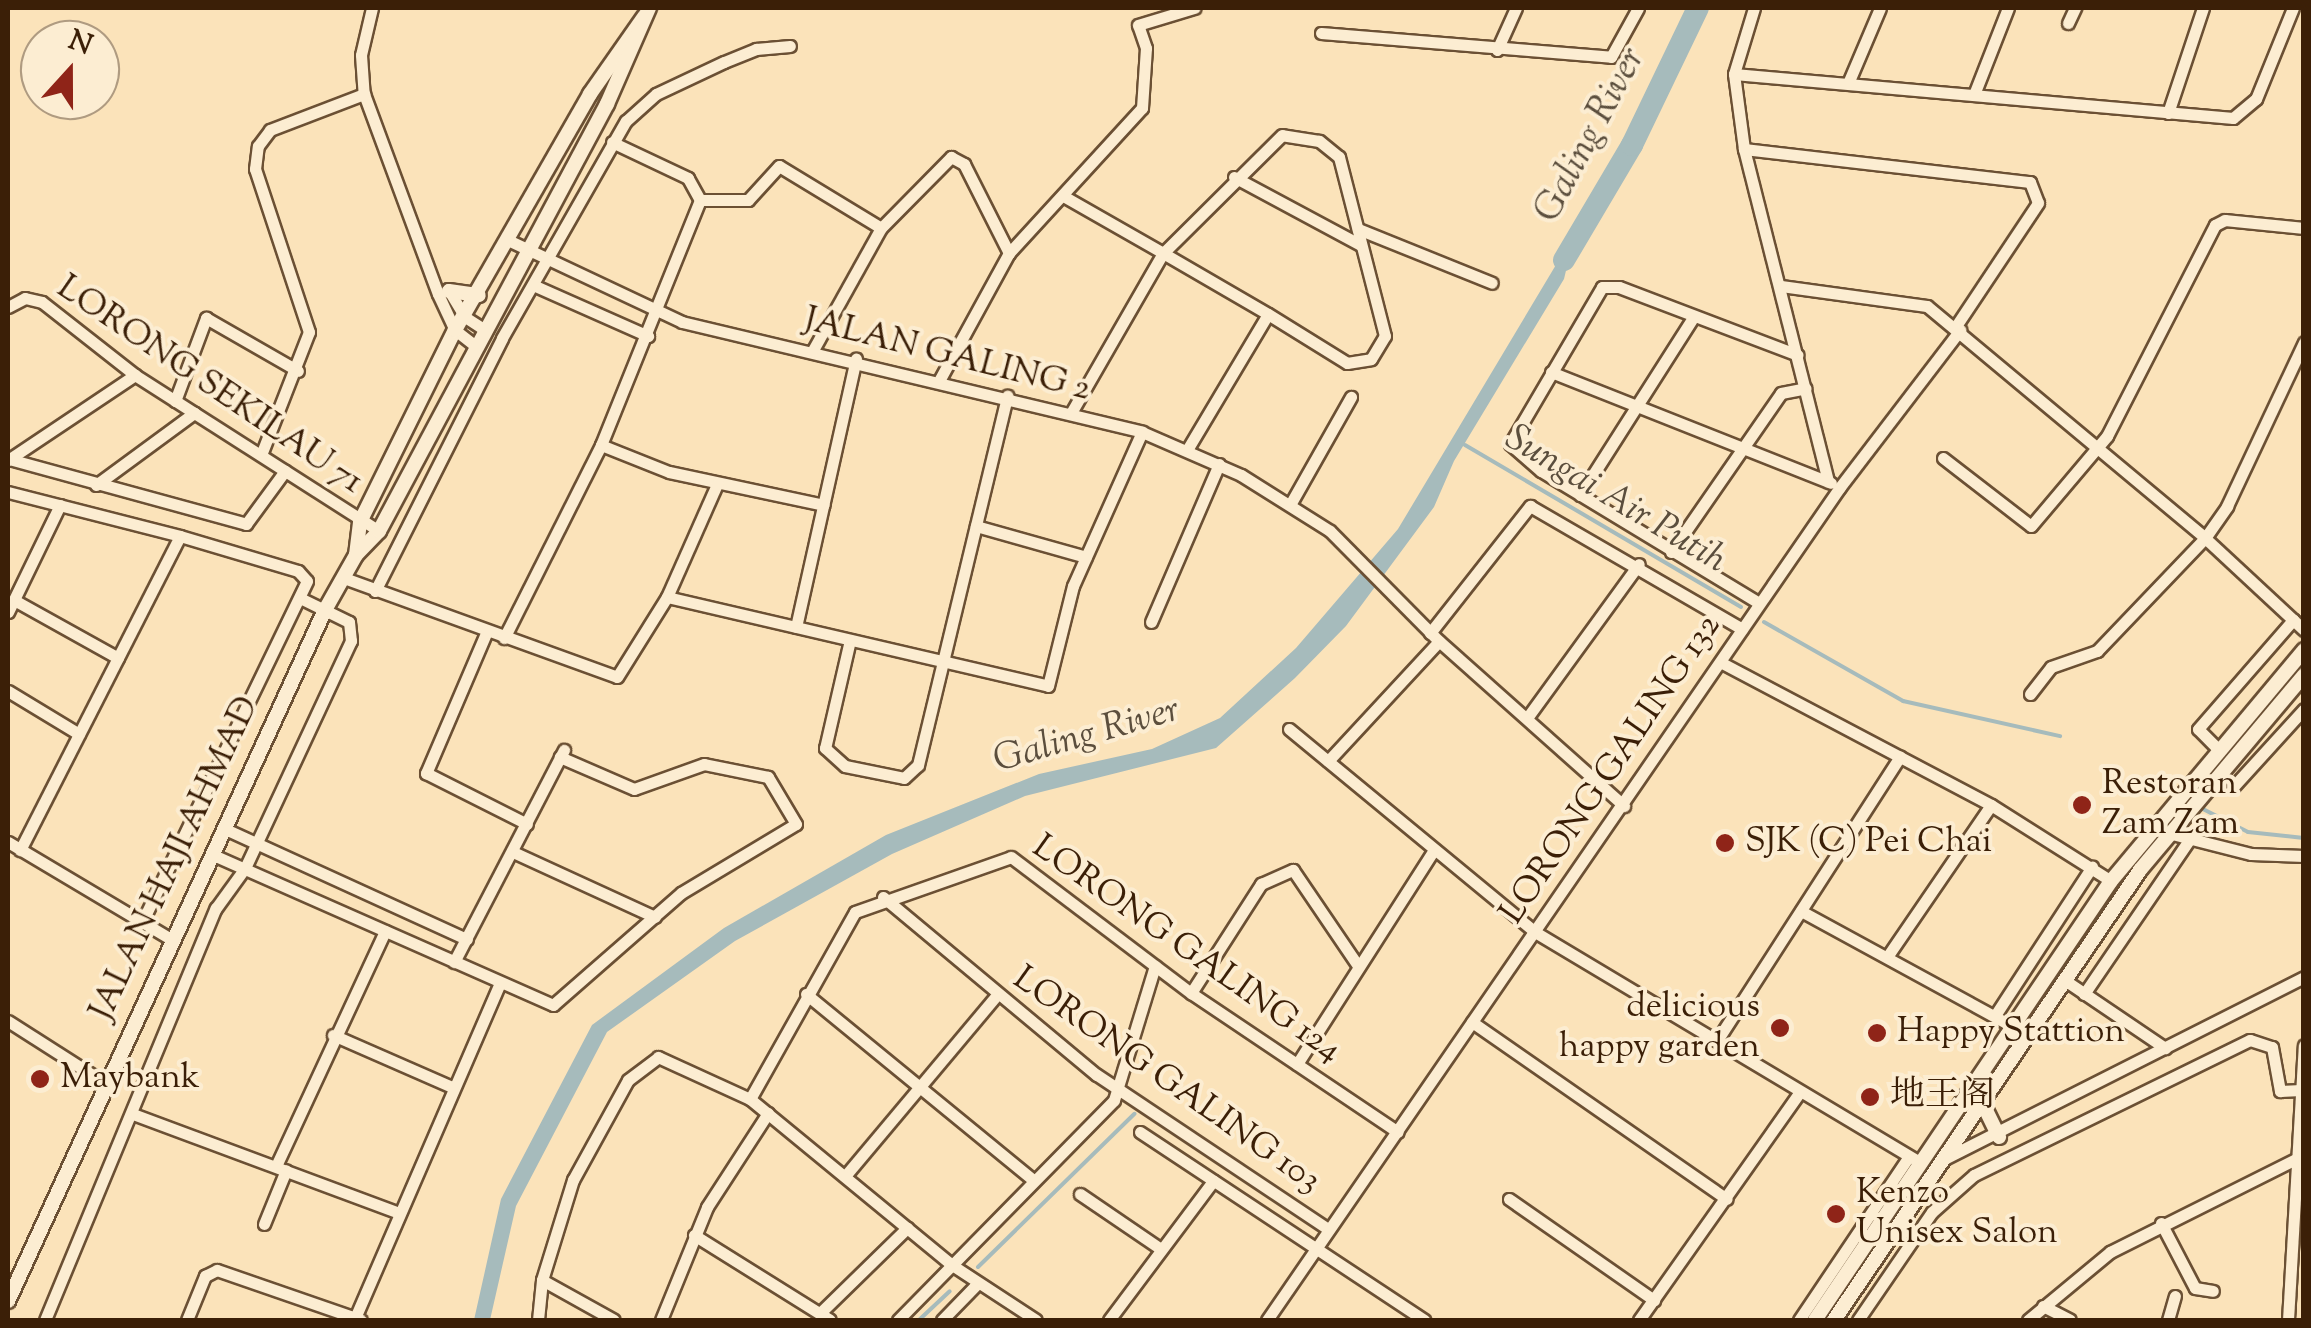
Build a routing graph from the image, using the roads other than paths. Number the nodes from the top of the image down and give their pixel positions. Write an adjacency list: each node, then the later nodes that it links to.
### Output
1 (372, 8): 19 (street)
2 (1194, 8): 24 (street)
3 (1516, 8): 15 (street)
4 (1638, 8): 15 (street)
5 (1754, 8): 16 (street)
6 (1880, 8): 17 (street)
7 (2008, 8): 18 (street)
8 (2075, 8): 12 (street)
9 (2204, 8): 20 (street)
10 (2293, 8): 20 (street)
11 (646, 12): 29 (street, JALAN HAJI AHMAD); 31 (street, JALAN HAJI AHMAD)
12 (2068, 23)
13 (1321, 33): 15 (street)
14 (790, 46): 21 (street)
15 (1497, 50)
16 (1734, 74): 17 (street); 22 (street)
17 (1849, 81): 18 (street)
18 (1975, 92): 20 (street)
19 (364, 94): 35 (street); 54 (street)
20 (2168, 113)
21 (612, 142): 25 (street); 34 (street)
22 (1744, 149): 38 (street); 47 (street, LORONG GALING 132)
23 (1234, 177): 28 (street); 30 (street); 33 (street)
24 (1065, 197): 32 (street); 33 (street)
25 (700, 200): 26 (street); 42 (street)
26 (881, 228): 32 (street); 51 (street)
27 (2304, 228): 67 (street)
28 (1358, 229): 30 (street); 36 (street)
29 (510, 240): 31 (street, JALAN GALING 2); 40 (street, JALAN HAJI AHMAD)
30 (1362, 245): 43 (street)
31 (529, 250): 34 (street, JALAN GALING 2); 46 (street, JALAN HAJI AHMAD)
32 (1009, 252): 57 (street)
33 (1163, 253): 43 (street); 64 (street)
34 (547, 260): 37 (street); 42 (street, JALAN GALING 2)
35 (436, 280): 39 (street); 45 (street)
36 (1492, 283)
37 (533, 285): 48 (street); 93 (street)
38 (1782, 286): 47 (street); 52 (street)
39 (450, 291): 40 (street); 45 (street)
40 (478, 295): 45 (street, JALAN HAJI AHMAD)
41 (8, 307): 56 (street, LORONG SEKILAU 71)
42 (658, 314): 48 (street); 51 (street, JALAN GALING 2)
43 (1268, 314): 68 (street)
44 (1694, 316): 52 (street); 55 (street); 62 (street)
45 (460, 323): 46 (street); 50 (street); 83 (street, JALAN HAJI AHMAD)
46 (482, 328): 50 (street, JALAN HAJI AHMAD)
47 (1958, 328): 67 (street); 76 (street, LORONG GALING 132)
48 (648, 336): 66 (street)
49 (2304, 342): 87 (street)
50 (473, 344): 85 (street, JALAN HAJI AHMAD)
51 (813, 350): 53 (street, JALAN GALING 2)
52 (1798, 355): 58 (street)
53 (856, 360): 57 (street, JALAN GALING 2); 82 (street)
54 (298, 371): 61 (street); 70 (street)
55 (1551, 372): 62 (street); 79 (street)
56 (134, 375): 61 (street, LORONG SEKILAU 71); 72 (street)
57 (940, 379): 59 (street, JALAN GALING 2)
58 (1806, 388): 69 (street); 76 (street)
59 (1007, 396): 64 (street, JALAN GALING 2); 84 (street)
60 (1351, 397): 80 (street)
61 (175, 401): 63 (street, LORONG SEKILAU 71)
62 (1634, 407): 69 (street); 79 (street)
63 (194, 413): 70 (street, LORONG SEKILAU 71); 77 (street)
64 (1071, 413): 65 (street, JALAN GALING 2)
65 (1142, 432): 68 (street, JALAN GALING 2); 90 (street)
66 (601, 444): 75 (street); 106 (street)
67 (2099, 448): 71 (street); 87 (street)
68 (1188, 450): 73 (street, JALAN GALING 2)
69 (1743, 450): 76 (street); 88 (street)
70 (260, 455): 74 (street, LORONG SEKILAU 71)
71 (1943, 458)
72 (8, 460): 77 (street)
73 (1219, 464): 80 (street, JALAN GALING 2); 100 (street)
74 (285, 470): 77 (street); 83 (street, LORONG SEKILAU 71)
75 (717, 484): 82 (street); 94 (street)
76 (1834, 484): 97 (street, LORONG GALING 132)
77 (96, 485)
78 (8, 492): 81 (street)
79 (1580, 495): 88 (street)
80 (1291, 503): 105 (street, JALAN GALING 2)
81 (60, 505): 86 (street); 96 (street)
82 (824, 505): 102 (street)
83 (360, 522): 85 (street, LORONG SEKILAU 71); 89 (street, JALAN HAJI AHMAD)
84 (976, 526): 90 (street); 110 (street)
85 (378, 531): 89 (street, JALAN HAJI AHMAD)
86 (180, 536): 95 (street); 109 (street)
87 (2205, 538): 101 (street); 114 (street)
88 (1671, 552): 97 (street)
89 (356, 556): 92 (street, JALAN HAJI AHMAD)
90 (1086, 558): 110 (street)
91 (1639, 564): 103 (street); 105 (street); 116 (street)
92 (344, 578): 93 (street); 98 (street, JALAN HAJI AHMAD)
93 (375, 591): 104 (street)
94 (667, 598): 102 (street); 106 (street)
95 (302, 599): 98 (street); 142 (street)
96 (14, 600): 99 (street); 109 (street)
97 (1759, 603): 103 (street, LORONG GALING 132)
98 (326, 610): 126 (street, JALAN HAJI AHMAD); 130 (street)
99 (8, 612)
100 (1151, 622)
101 (2299, 622): 119 (street)
102 (796, 627): 107 (street)
103 (1742, 629): 111 (street, LORONG GALING 132)
104 (487, 631): 106 (street); 125 (street)
105 (1435, 637): 116 (street, JALAN GALING 2); 121 (street)
106 (504, 638)
107 (850, 640): 110 (street); 110 (street)
108 (2304, 650): 119 (street)
109 (118, 658): 118 (street)
110 (943, 662)
111 (1722, 663): 120 (street); 124 (street, LORONG GALING 132)
112 (2304, 675): 127 (street)
113 (8, 691): 118 (street)
114 (2030, 694)
115 (2304, 709): 122 (street)
116 (1527, 718): 124 (street, JALAN GALING 2)
117 (1288, 728): 121 (street)
118 (80, 734): 131 (street)
119 (2218, 750): 138 (street)
120 (1900, 757): 123 (street); 140 (street)
121 (1328, 760): 133 (street)
122 (2234, 787)
123 (1990, 805): 137 (street); 147 (street)
124 (1624, 806): 144 (street, LORONG GALING 132)
125 (527, 824): 132 (street); 141 (street)
126 (223, 828): 130 (street); 134 (street, JALAN HAJI AHMAD)
127 (2168, 833): 128 (street); 152 (street)
128 (2189, 840): 135 (street); 156 (street)
129 (8, 842): 131 (street)
130 (256, 843): 136 (street); 146 (street)
131 (20, 850): 142 (street)
132 (512, 852): 141 (street); 146 (street)
133 (1432, 853): 144 (street); 149 (street)
134 (211, 854): 136 (street); 145 (street, JALAN HAJI AHMAD)
135 (2304, 856)
136 (245, 868): 143 (street); 178 (street)
137 (2092, 868): 138 (street); 158 (street)
138 (2111, 881): 161 (street)
139 (882, 897): 150 (street, LORONG GALING 124); 155 (street, LORONG GALING 124); 157 (street, LORONG GALING 103)
140 (1801, 911): 147 (street); 163 (street)
141 (655, 917): 153 (street)
142 (142, 922): 145 (street)
143 (385, 932): 148 (street); 162 (street)
144 (1535, 932): 160 (street, LORONG GALING 132); 163 (street)
145 (170, 939): 167 (street, JALAN HAJI AHMAD)
146 (466, 939): 148 (street)
147 (1887, 957): 158 (street)
148 (454, 962): 153 (street)
149 (1358, 964): 154 (street); 166 (street)
150 (1155, 966): 154 (street, LORONG GALING 124); 172 (street)
151 (2304, 977): 165 (street)
152 (2066, 981): 156 (street); 175 (street)
153 (500, 984): 169 (street)
154 (1191, 993): 166 (street, LORONG GALING 124)
155 (806, 994): 168 (street); 174 (street, LORONG GALING 124)
156 (2084, 994): 165 (street)
157 (996, 996): 168 (street); 172 (street, LORONG GALING 103)
158 (1996, 1014): 161 (street)
159 (8, 1022): 167 (street)
160 (1472, 1022): 181 (street, LORONG GALING 132); 192 (street)
161 (2014, 1027): 185 (street)
162 (333, 1036): 169 (street); 186 (street)
163 (1718, 1039): 173 (street)
164 (2304, 1046): 171 (street)
165 (2165, 1048): 170 (street)
166 (1296, 1064): 181 (street, LORONG GALING 124)
167 (105, 1083): 203 (street, JALAN HAJI AHMAD)
168 (920, 1086): 187 (street); 188 (street)
169 (452, 1087): 193 (street)
170 (2097, 1087): 176 (street); 182 (street)
171 (2302, 1090): 176 (street); 179 (street)
172 (1120, 1091): 188 (street); 197 (street, LORONG GALING 103)
173 (1800, 1092): 185 (street); 192 (street)
174 (750, 1099): 177 (street); 204 (street)
175 (1982, 1102): 182 (street); 184 (street)
176 (2109, 1108): 211 (street)
177 (768, 1113): 187 (street); 198 (street)
178 (133, 1114): 186 (street); 215 (street)
179 (2302, 1116): 183 (street)
180 (1140, 1132): 189 (street, LORONG GALING 103)
181 (1398, 1132): 197 (street, LORONG GALING 132)
182 (1999, 1137): 184 (street)
183 (2296, 1159): 194 (street); 201 (street)
184 (1942, 1160): 185 (street); 208 (street)
185 (1914, 1161): 227 (street); 228 (street)
186 (281, 1168): 193 (street); 195 (street)
187 (845, 1176): 196 (street)
188 (1032, 1179): 202 (street)
189 (1212, 1180): 199 (street, LORONG GALING 103); 200 (street)
190 (1080, 1194): 200 (street)
191 (1509, 1199): 210 (street)
192 (1727, 1199): 210 (street)
193 (396, 1212): 214 (street)
194 (2161, 1222): 206 (street); 212 (street)
195 (264, 1224)
196 (907, 1228): 202 (street); 213 (street)
197 (1328, 1229): 199 (street, LORONG GALING 132)
198 (694, 1236): 213 (street); 219 (street)
199 (1316, 1248): 224 (street, LORONG GALING 132); 225 (street, LORONG GALING 103)
200 (1161, 1249): 223 (street)
201 (2297, 1250): 234 (street)
202 (952, 1265): 205 (street); 220 (street)
203 (13, 1272): 207 (street, JALAN HAJI AHMAD)
204 (542, 1280): 217 (street); 218 (street)
205 (978, 1284): 221 (street); 222 (street)
206 (2213, 1291)
207 (8, 1296)
208 (1851, 1296): 211 (street); 229 (street)
209 (2175, 1296): 233 (street)
210 (1654, 1300): 226 (street)
211 (1869, 1304): 230 (street)
212 (2042, 1306): 231 (street); 232 (street)
213 (825, 1317)
214 (358, 1319): 216 (street)
215 (45, 1320)
216 (187, 1320)
217 (538, 1320)
218 (614, 1320)
219 (660, 1320)
220 (898, 1320)
221 (942, 1320)
222 (1036, 1320)
223 (1109, 1320)
224 (1267, 1320)
225 (1424, 1320)
226 (1640, 1320)
227 (1799, 1320)
228 (1815, 1320)
229 (1834, 1320)
230 (1858, 1320)
231 (2028, 1320)
232 (2070, 1320)
233 (2168, 1320)
234 (2288, 1320)

